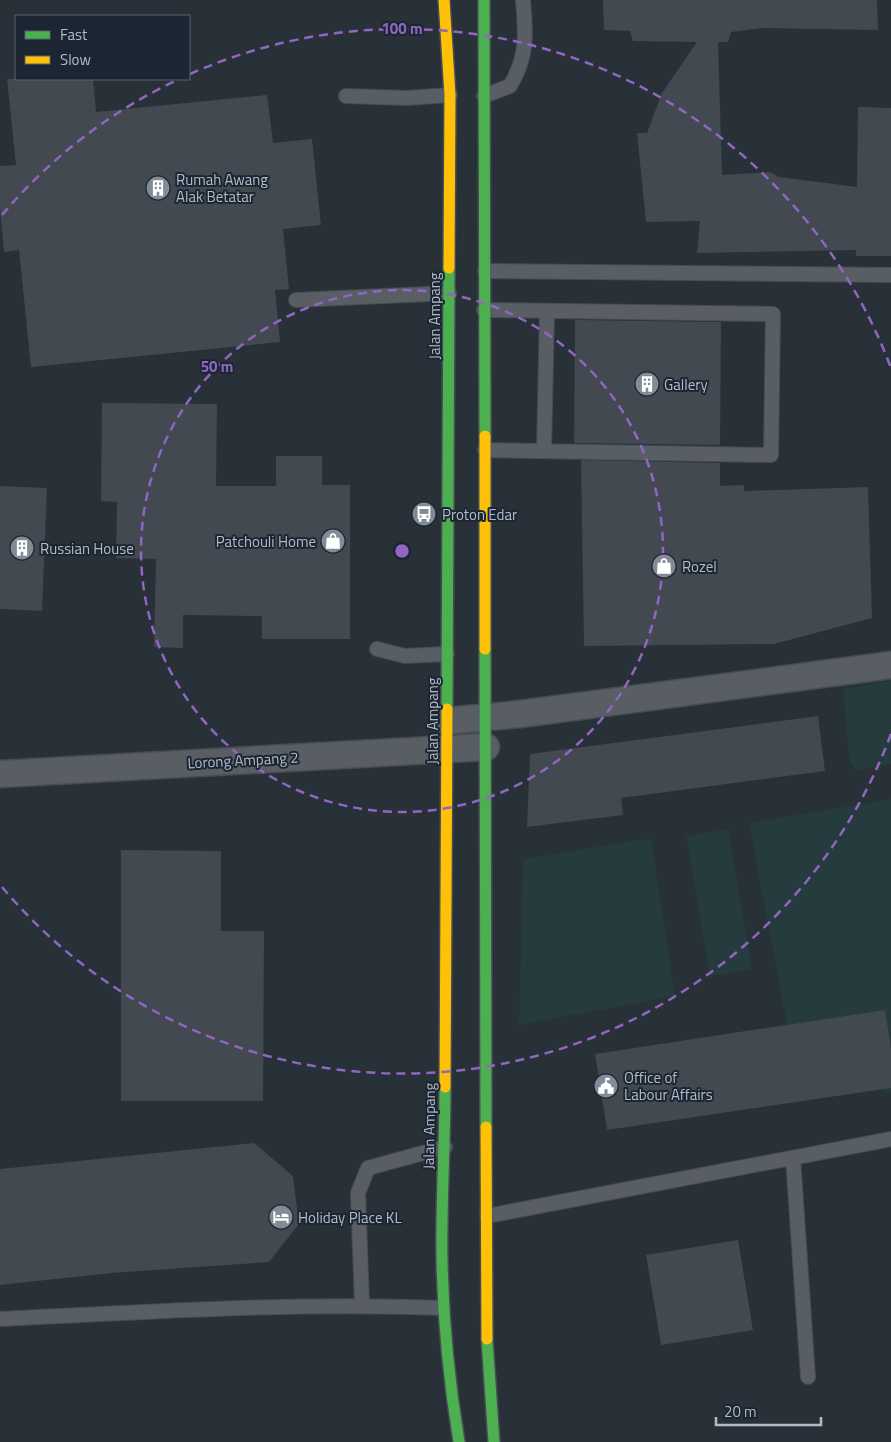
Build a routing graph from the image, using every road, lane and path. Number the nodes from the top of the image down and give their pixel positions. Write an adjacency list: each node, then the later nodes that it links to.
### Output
1 (444, 0): 4 (main road, Jalan Ampang)
2 (484, 0): 6 (main road)
3 (523, 0): 6 (lane)
4 (450, 95): 5 (lane); 9 (main road, Jalan Ampang)
5 (346, 96)
6 (484, 96): 7 (main road)
7 (485, 272): 8 (lane); 11 (main road)
8 (891, 275)
9 (449, 293): 10 (lane); 16 (main road, Jalan Ampang)
10 (296, 300)
11 (484, 310): 12 (lane); 13 (main road)
12 (546, 311): 14 (lane); 14 (lane)
13 (485, 450): 14 (lane); 18 (main road)
14 (544, 452)
15 (377, 649): 16 (lane)
16 (447, 654): 19 (main road, Jalan Ampang)
17 (891, 665): 18 (street)
18 (486, 719): 19 (street); 20 (main road)
19 (447, 721): 21 (main road, Jalan Ampang)
20 (486, 747): 21 (street, Lorong Ampang 2); 26 (main road)
21 (447, 749): 22 (street, Lorong Ampang 2); 24 (main road, Jalan Ampang)
22 (0, 774)
23 (891, 1139): 25 (lane)
24 (445, 1147): 27 (lane); 28 (main road, Jalan Ampang)
25 (793, 1158): 26 (lane); 30 (lane)
26 (487, 1216): 32 (main road)
27 (362, 1304): 28 (lane); 29 (lane)
28 (443, 1308): 31 (main road, Jalan Ampang)
29 (0, 1319)
30 (808, 1377)
31 (459, 1442)
32 (494, 1442)

